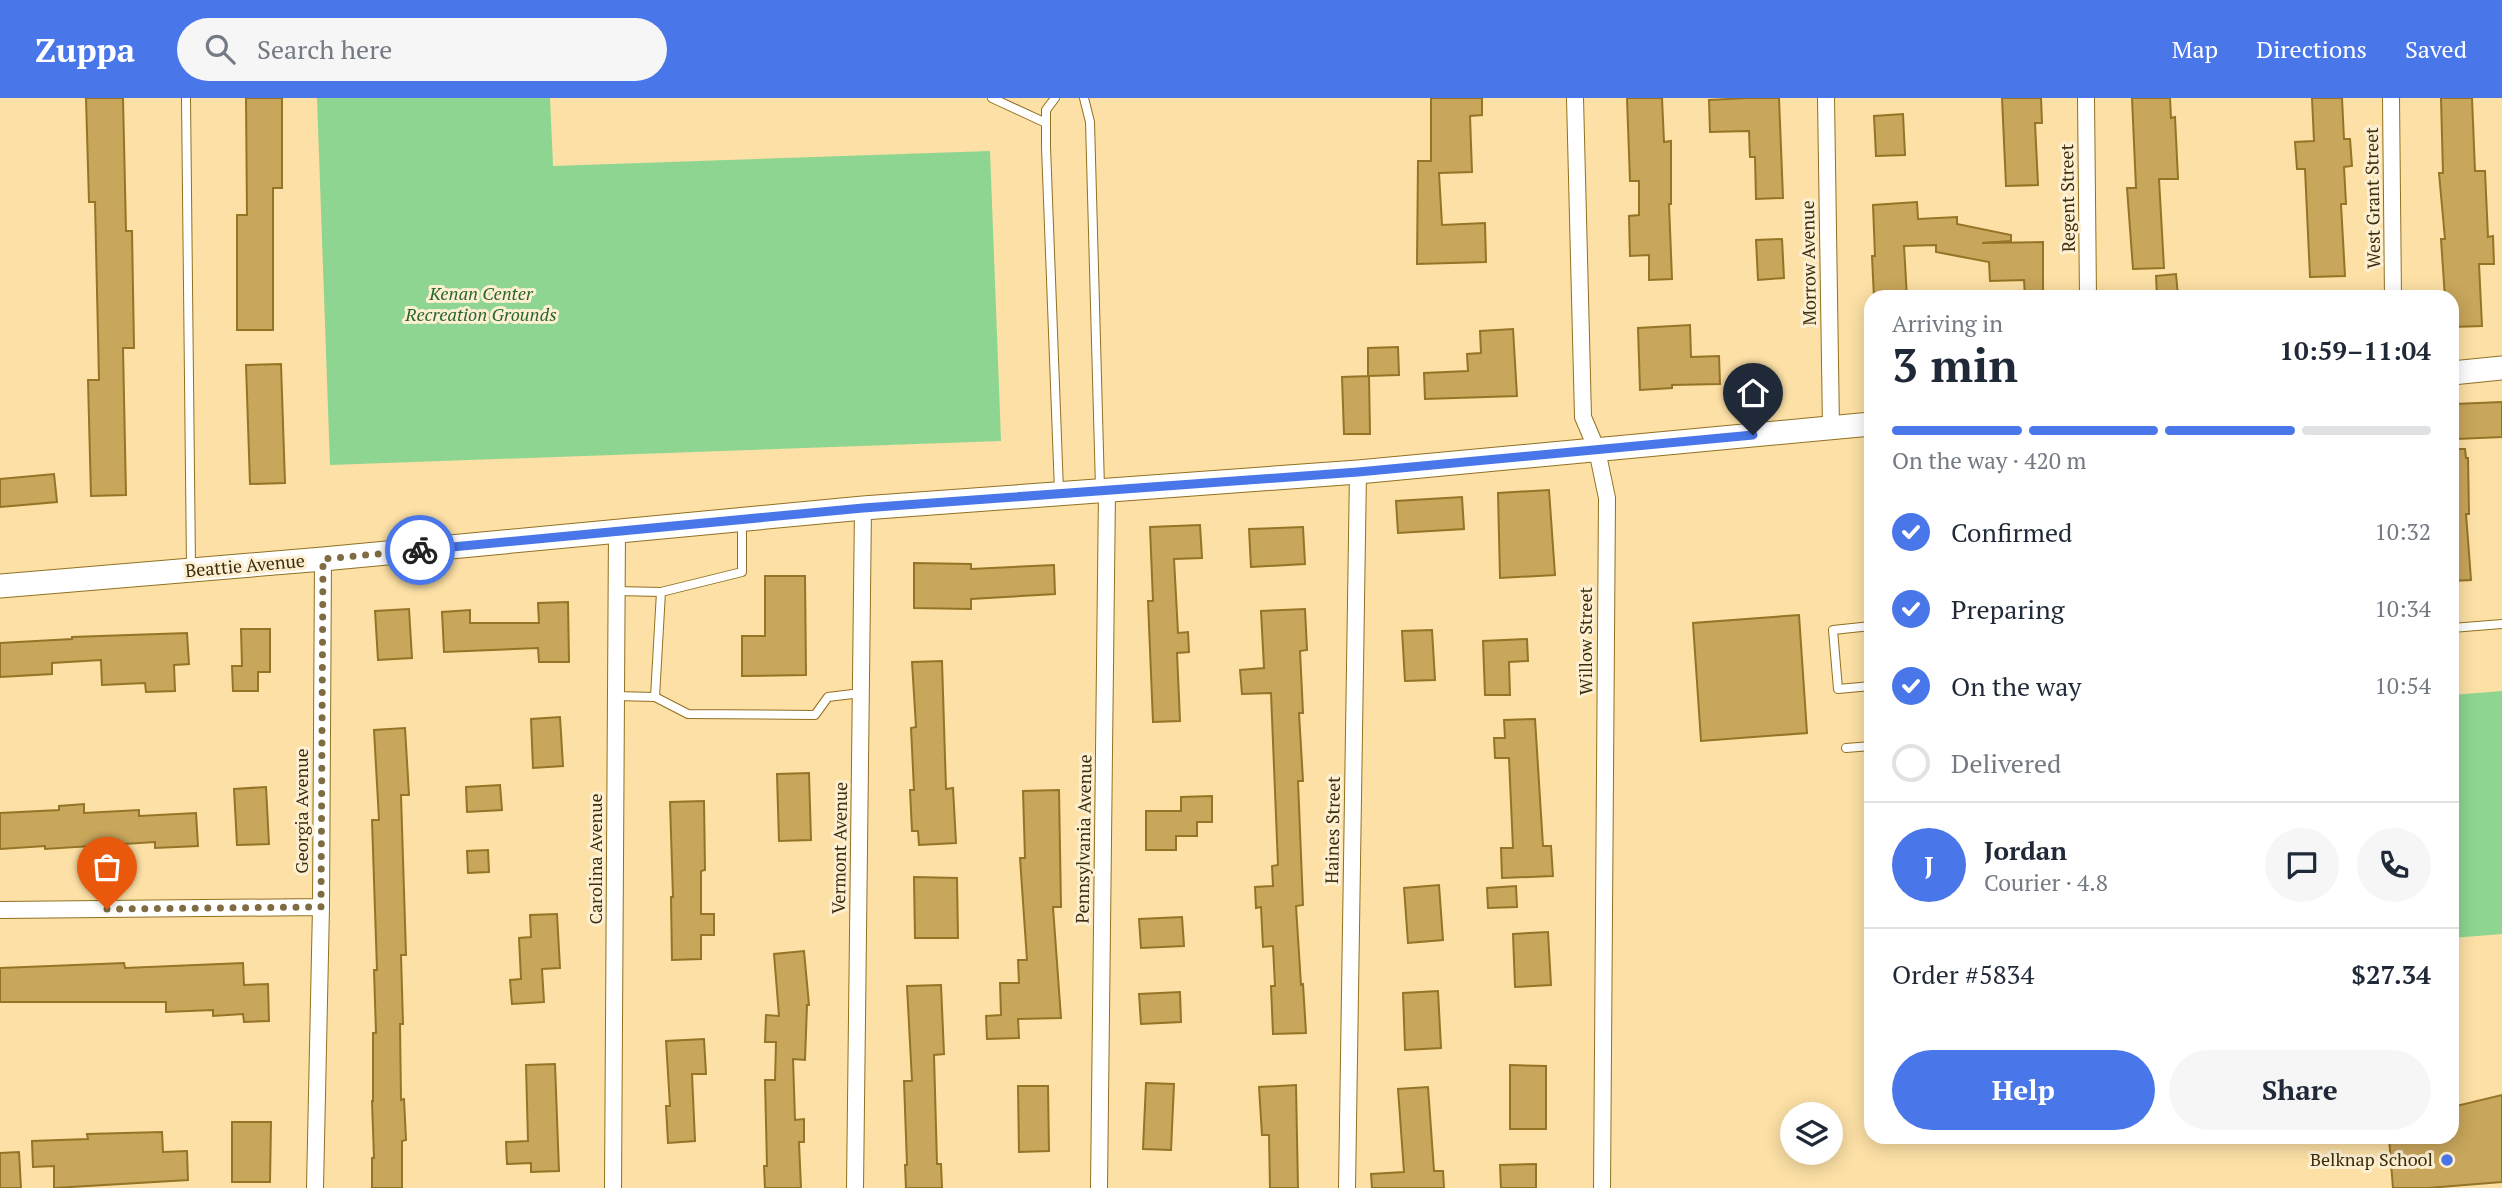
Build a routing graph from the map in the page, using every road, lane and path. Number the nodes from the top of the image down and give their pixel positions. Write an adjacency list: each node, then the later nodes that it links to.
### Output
1 (186, 98): 24 (lane)
2 (992, 98): 9 (lane)
3 (1055, 98): 9 (lane)
4 (1084, 98): 18 (lane)
5 (1575, 98): 16 (street, Willow Street)
6 (1826, 98): 15 (street, Morrow Avenue)
7 (2086, 98): 10 (street, Regent Street)
8 (2391, 98): 11 (street, West Grant Street)
9 (1046, 123): 19 (lane)
10 (2088, 290)
11 (2393, 290)
12 (2502, 368): 13 (street)
13 (2459, 372)
14 (1864, 425): 15 (street, Beattie Avenue)
15 (1831, 428): 16 (street, Beattie Avenue)
16 (1597, 450): 17 (street, Beattie Avenue); 44 (street, Willow Street)
17 (1358, 472): 18 (street, Beattie Avenue); 43 (street, Haines Street)
18 (1104, 491): 19 (street, Beattie Avenue); 42 (street, Pennsylvania Avenue)
19 (1059, 494): 20 (street, Beattie Avenue)
20 (863, 508): 21 (street, Beattie Avenue); 32 (street, Vermont Avenue)
21 (743, 519): 22 (street, Beattie Avenue); 27 (lane)
22 (617, 530): 23 (street, Beattie Avenue); 26 (street, Carolina Avenue)
23 (323, 559): 24 (street, Beattie Avenue); 37 (street, Georgia Avenue)
24 (191, 570): 25 (street, Beattie Avenue)
25 (0, 586)
26 (617, 591): 27 (lane); 33 (street, Carolina Avenue)
27 (661, 592): 34 (lane)
28 (2502, 624): 30 (lane)
29 (1864, 627): 31 (lane)
30 (2459, 627)
31 (1864, 687)
32 (861, 693): 34 (lane); 41 (street, Vermont Avenue)
33 (616, 696): 34 (lane); 40 (street, Carolina Avenue)
34 (655, 697)
35 (1864, 747): 36 (lane)
36 (1846, 748)
37 (321, 907): 38 (street); 39 (street, Georgia Avenue)
38 (0, 910)
39 (315, 1188)
40 (613, 1188)
41 (855, 1188)
42 (1099, 1188)
43 (1347, 1188)
44 (1602, 1188)

